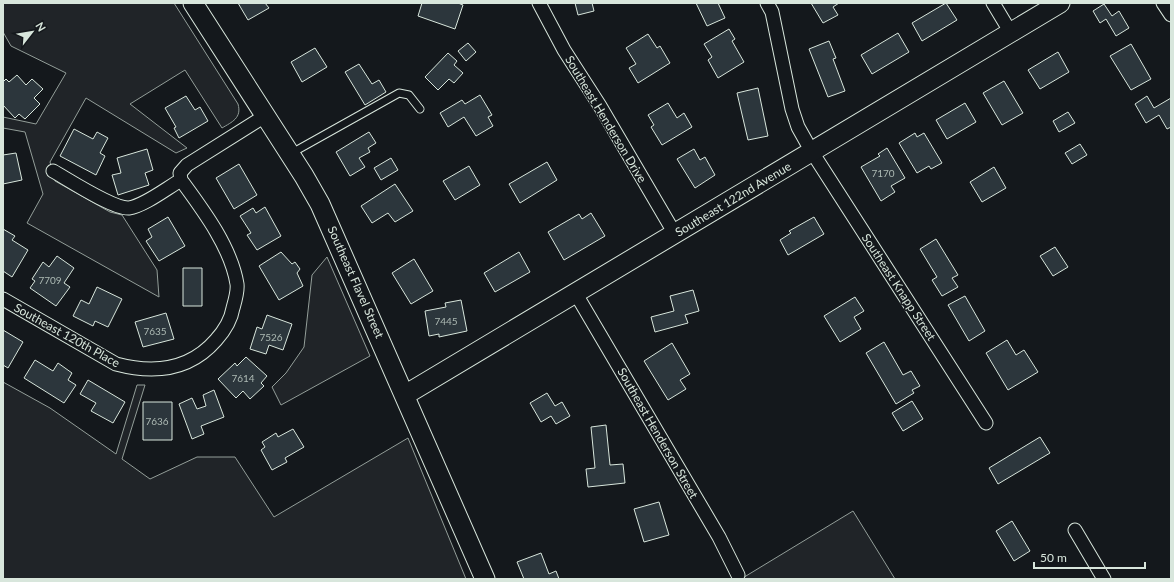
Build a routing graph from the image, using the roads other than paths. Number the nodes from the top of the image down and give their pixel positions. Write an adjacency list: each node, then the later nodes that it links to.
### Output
1 (193, 3): 10 (street, Southeast Flavel Street)
2 (539, 3): 15 (street, Southeast Henderson Drive)
3 (767, 3): 11 (street, Southeast Knapp Street)
4 (993, 3): 8 (street)
5 (1060, 3): 8 (street, Southeast 122nd Avenue)
6 (1163, 3): 7 (street)
7 (1171, 16)
8 (1011, 33): 11 (street, Southeast 122nd Avenue)
9 (420, 109): 12 (lane)
10 (265, 116): 12 (street, Southeast Flavel Street); 14 (street)
11 (812, 152): 15 (street, Southeast 122nd Avenue); 19 (street, Southeast Knapp Street)
12 (290, 154): 18 (street, Southeast Flavel Street)
13 (53, 172): 14 (street)
14 (181, 180): 17 (street, Southeast 120th Place)
15 (675, 234): 16 (street, Southeast 122nd Avenue)
16 (576, 294): 18 (street, Southeast 122nd Avenue); 21 (street, Southeast Henderson Street)
17 (3, 299)
18 (405, 395): 22 (street, Southeast Flavel Street)
19 (986, 423)
20 (1075, 530): 23 (street)
21 (738, 574)
22 (485, 579)
23 (1104, 579)

